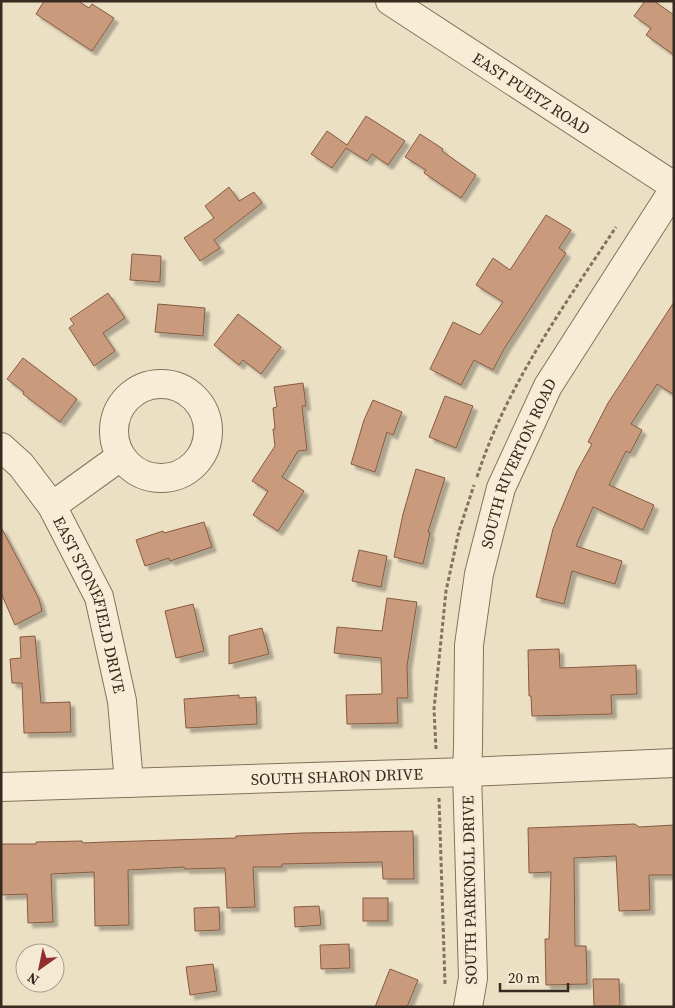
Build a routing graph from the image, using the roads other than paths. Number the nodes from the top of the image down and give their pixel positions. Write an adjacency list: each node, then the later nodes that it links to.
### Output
1 (390, 1): 2 (street, EAST PUETZ ROAD)
2 (674, 187): 7 (street, SOUTH RIVERTON ROAD)
3 (1, 447): 5 (street, EAST STONEFIELD DRIVE)
4 (120, 457): 5 (street)
5 (52, 506): 8 (street, EAST STONEFIELD DRIVE)
6 (674, 763): 7 (street, SOUTH SHARON DRIVE)
7 (467, 772): 8 (street, SOUTH SHARON DRIVE); 10 (street, SOUTH PARKNOLL DRIVE)
8 (129, 784): 9 (street, SOUTH SHARON DRIVE)
9 (1, 787)
10 (468, 1007)

